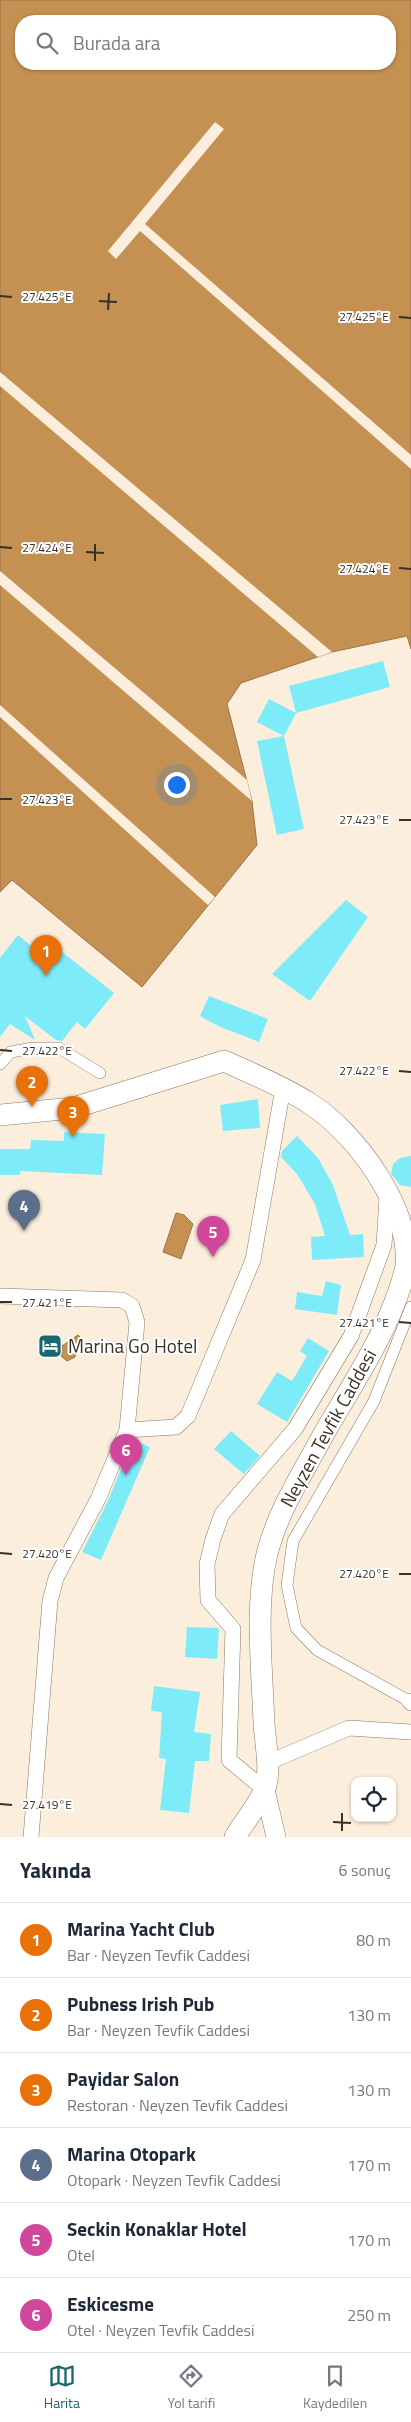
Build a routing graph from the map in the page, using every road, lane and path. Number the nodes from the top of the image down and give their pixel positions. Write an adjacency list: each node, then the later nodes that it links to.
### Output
1 (0, 1064): 2 (street)
2 (100, 1073)
3 (283, 1088): 4 (main road, Neyzen Tevfik Caddesi); 5 (main road, Neyzen Tevfik Caddesi); 8 (street)
4 (0, 1115)
5 (388, 1186): 11 (main road, Neyzen Tevfik Caddesi); 12 (street)
6 (0, 1296): 8 (street)
7 (411, 1307): 9 (street)
8 (127, 1430): 13 (street)
9 (410, 1702)
10 (411, 1732): 11 (street)
11 (267, 1763): 12 (main road, Neyzen Tevfik Caddesi)
12 (265, 1790): 14 (main road); 15 (street)
13 (31, 1837)
14 (235, 1837)
15 (276, 1837)

